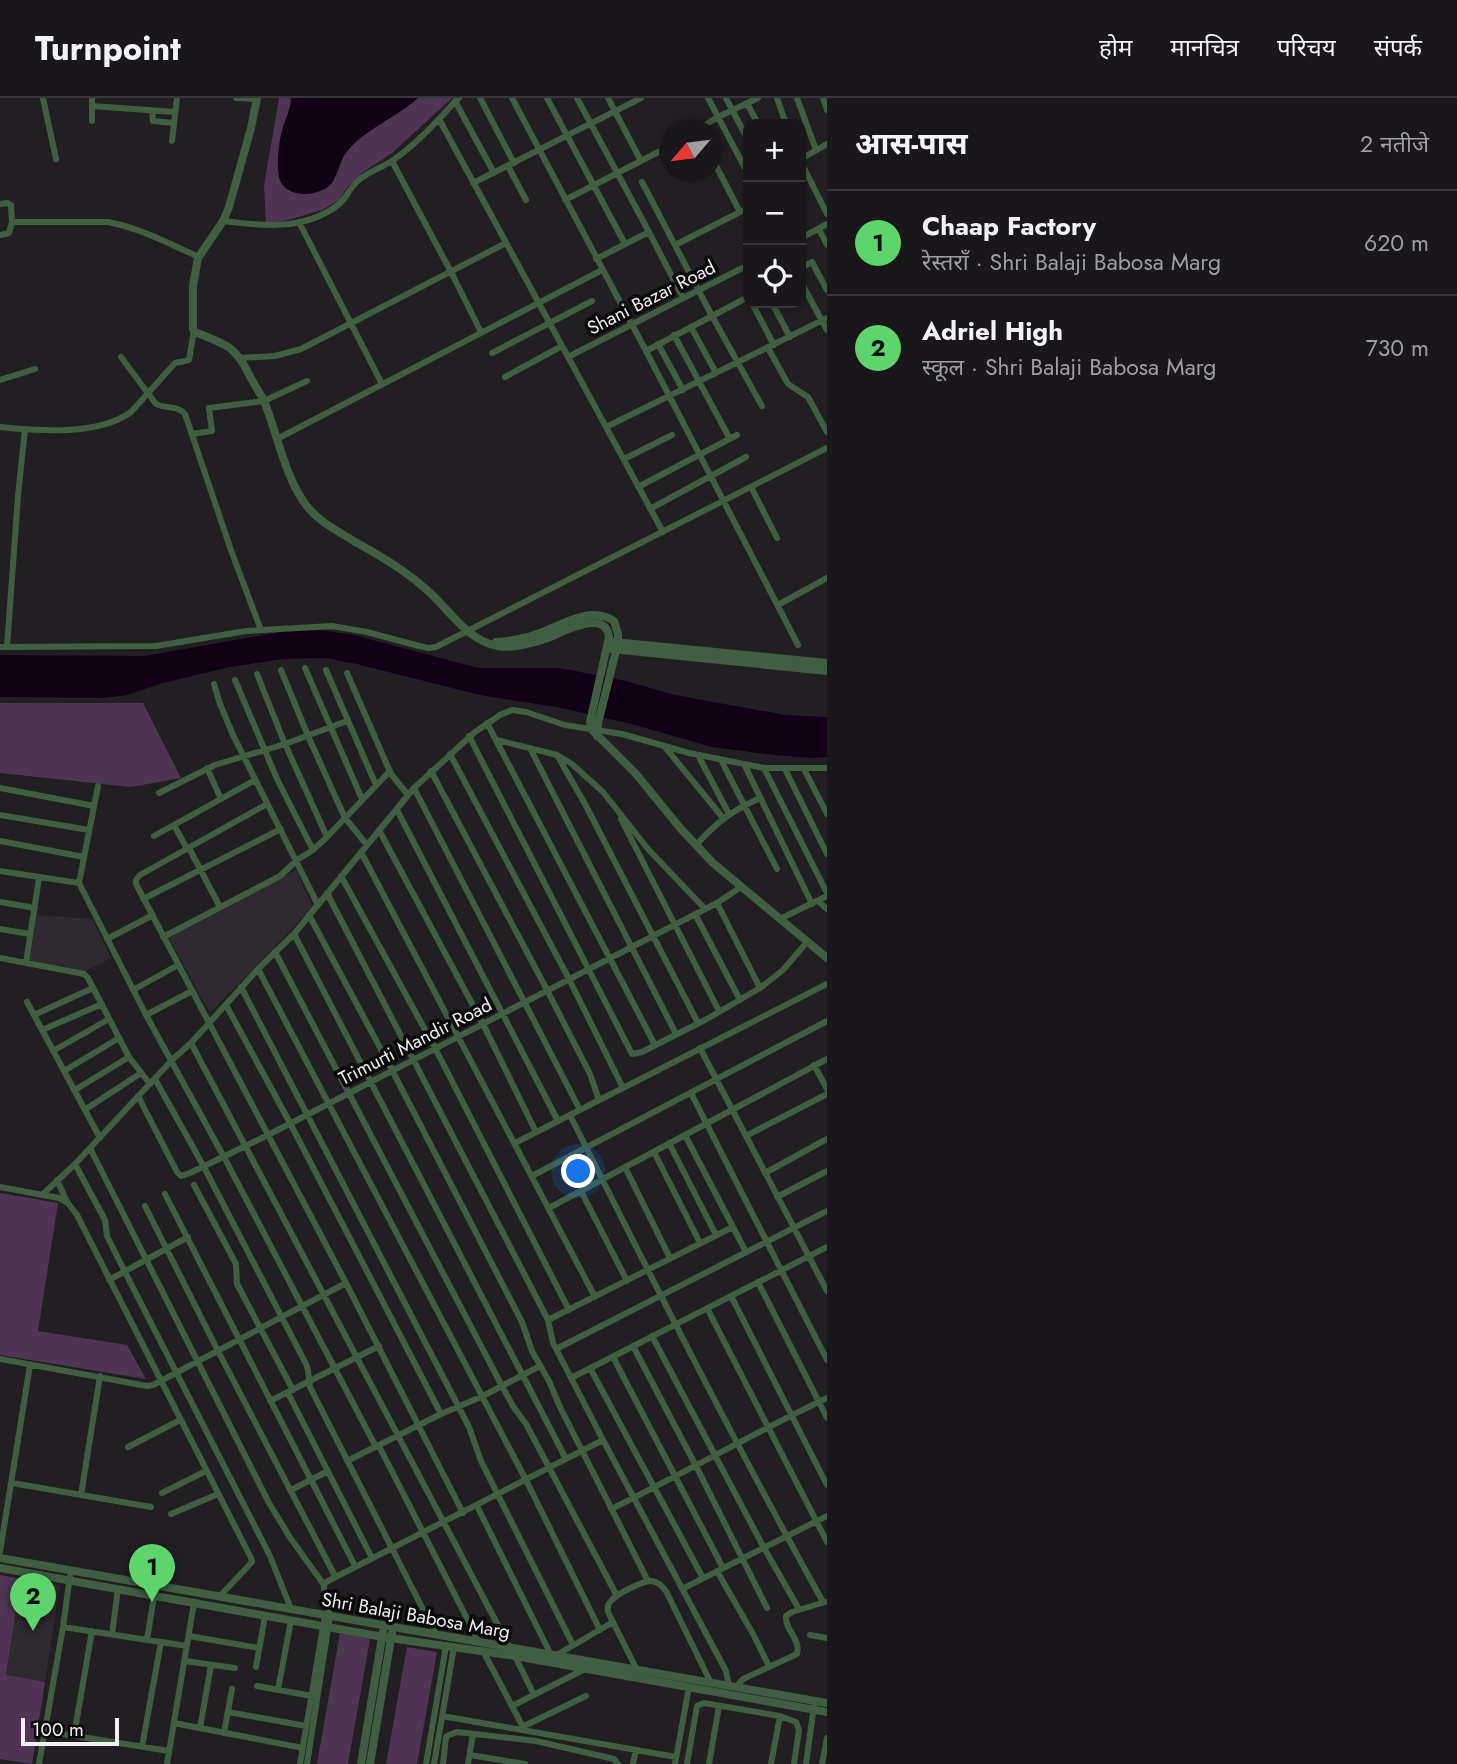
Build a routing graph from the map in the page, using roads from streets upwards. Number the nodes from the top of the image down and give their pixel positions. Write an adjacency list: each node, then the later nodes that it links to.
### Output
1 (43, 98): 41 (street)
2 (177, 98): 23 (street)
3 (236, 98): 16 (street)
4 (480, 98): 44 (street)
5 (512, 98): 38 (street)
6 (547, 98): 34 (street)
7 (577, 98): 32 (street)
8 (608, 98): 24 (street)
9 (641, 98): 24 (street)
10 (708, 98): 25 (street)
11 (726, 98): 20 (street)
12 (758, 98): 19 (street)
13 (776, 98): 29 (street)
14 (797, 98): 37 (street)
15 (823, 98): 21 (street)
16 (257, 99): 60 (street)
17 (457, 99): 26 (street); 47 (street)
18 (92, 102): 22 (street); 30 (street)
19 (747, 103): 20 (street); 28 (street)
20 (732, 110): 25 (street); 33 (street)
21 (827, 110)
22 (152, 111): 23 (street); 31 (street)
23 (175, 112): 31 (street)
24 (616, 112): 32 (street); 42 (street)
25 (718, 117): 27 (street); 45 (street)
26 (439, 119): 43 (street); 52 (street)
27 (715, 119)
28 (755, 119)
29 (784, 119)
30 (92, 121)
31 (174, 123): 35 (street)
32 (591, 124): 34 (street); 48 (street)
33 (743, 131)
34 (568, 136): 38 (street); 53 (street)
35 (172, 141)
36 (827, 144): 37 (street)
37 (817, 150): 40 (street)
38 (540, 151): 44 (street); 55 (street)
39 (659, 151): 42 (street)
40 (806, 157)
41 (55, 159)
42 (641, 160): 48 (street)
43 (392, 161): 62 (street); 77 (street)
44 (511, 164): 47 (street); 54 (street)
45 (743, 164)
46 (806, 172): 50 (street)
47 (494, 173): 52 (street)
48 (617, 173): 53 (street); 65 (street)
49 (722, 177): 58 (street)
50 (808, 177): 59 (street)
51 (642, 182): 70 (street)
52 (473, 183): 68 (street)
53 (594, 186): 55 (street); 69 (street)
54 (526, 200)
55 (565, 200): 73 (street)
56 (0, 204): 61 (street)
57 (743, 210): 58 (street)
58 (740, 212): 70 (street)
59 (827, 214)
60 (223, 220): 62 (street); 72 (street)
61 (12, 222): 66 (street); 72 (street)
62 (299, 222): 90 (street)
63 (827, 224): 64 (street)
64 (819, 229): 67 (street); 71 (street)
65 (649, 232): 69 (street); 81 (street)
66 (0, 235)
67 (806, 236)
68 (506, 243): 77 (street); 84 (street)
69 (625, 244): 73 (street)
70 (675, 245): 78 (street)
71 (827, 245)
72 (200, 257): 93 (street)
73 (596, 259): 76 (street)
74 (806, 265): 80 (street)
75 (743, 268): 78 (street, Shani Bazar Road)
76 (602, 270): 84 (street); 91 (street)
77 (451, 272): 90 (street); 95 (street)
78 (698, 290): 81 (street, Shani Bazar Road); 87 (street)
79 (806, 290): 88 (street)
80 (827, 290)
81 (683, 298): 91 (street, Shani Bazar Road)
82 (743, 300): 87 (street)
83 (592, 301): 89 (street)
84 (538, 303): 89 (street); 95 (street)
85 (754, 308): 100 (street)
86 (775, 308): 97 (street)
87 (712, 316): 92 (street); 106 (street)
88 (824, 319): 94 (street); 97 (street)
89 (549, 323): 99 (street); 102 (street)
90 (351, 324): 105 (street); 113 (street)
91 (632, 325): 101 (street); 104 (street, Shani Bazar Road)
92 (691, 327): 96 (street); 108 (street)
93 (194, 330): 105 (street); 115 (street)
94 (827, 330)
95 (481, 332): 113 (street)
96 (674, 335): 98 (street); 112 (street)
97 (790, 337): 100 (street)
98 (658, 344): 101 (street); 114 (street)
99 (562, 346): 104 (street); 109 (street)
100 (771, 346): 106 (street); 122 (street)
101 (646, 351): 116 (street)
102 (492, 353)
103 (121, 357): 115 (street)
104 (568, 357): 120 (street)
105 (240, 358): 117 (street)
106 (738, 362): 108 (street); 118 (street)
107 (35, 369): 110 (street)
108 (716, 373): 112 (street)
109 (505, 377)
110 (0, 380)
111 (307, 381): 117 (street)
112 (699, 382): 114 (street); 127 (street)
113 (382, 384): 126 (street)
114 (683, 390): 116 (street)
115 (147, 393): 121 (street); 123 (street)
116 (669, 396): 120 (street); 129 (street)
117 (264, 401): 123 (street); 126 (street)
118 (762, 406)
119 (0, 426): 121 (street)
120 (606, 427): 131 (street)
121 (25, 429): 147 (street)
122 (827, 432)
123 (192, 434): 141 (street)
124 (672, 435): 131 (street)
125 (737, 435): 127 (street)
126 (277, 439): 142 (street)
127 (730, 439): 129 (street)
128 (827, 448): 134 (street)
129 (699, 455): 132 (street); 133 (street)
130 (746, 457): 132 (street)
131 (624, 460): 133 (street)
132 (711, 476): 135 (street); 136 (street)
133 (638, 487): 136 (street)
134 (751, 487): 135 (street); 138 (street)
135 (724, 500): 137 (street); 140 (street)
136 (650, 509): 137 (street)
137 (663, 532): 142 (street)
138 (777, 538)
139 (827, 578): 140 (street)
140 (778, 605): 145 (street)
141 (261, 630): 142 (street); 147 (street)
142 (467, 631): 143 (street)
143 (488, 643): 144 (street); 146 (street)
144 (607, 645): 146 (street); 149 (street)
145 (798, 645)
146 (617, 646): 148 (street); 149 (street); 153 (street)
147 (4, 647)
148 (827, 663)
149 (607, 666): 161 (street)
150 (305, 668): 160 (street)
151 (281, 670): 162 (street)
152 (326, 670): 158 (street)
153 (827, 671)
154 (347, 673): 180 (street)
155 (257, 674): 165 (street)
156 (235, 680): 168 (street)
157 (214, 684): 172 (street)
158 (347, 721): 160 (street); 183 (street)
159 (487, 723): 161 (street); 163 (street); 164 (street)
160 (330, 727): 162 (street); 191 (street)
161 (595, 728): 166 (street); 209 (street)
162 (308, 736): 165 (street); 200 (street)
163 (469, 736): 169 (street); 254 (street)
164 (497, 740): 167 (street); 249 (street)
165 (285, 744): 168 (street); 206 (street)
166 (665, 747): 171 (street); 199 (street)
167 (530, 748): 170 (street); 246 (street)
168 (264, 751): 172 (street); 211 (street)
169 (450, 754): 181 (street); 255 (street)
170 (557, 755): 193 (street); 242 (street)
171 (698, 755): 173 (street); 199 (street)
172 (243, 757): 175 (street); 182 (street)
173 (721, 760): 174 (street); 195 (street)
174 (744, 764): 176 (street); 189 (street)
175 (207, 768): 187 (street); 190 (street)
176 (764, 768): 177 (street); 224 (street)
177 (785, 769): 178 (street); 213 (street)
178 (804, 769): 179 (street); 197 (street)
179 (826, 770)
180 (390, 771): 183 (street); 188 (street)
181 (431, 771): 186 (street); 261 (street)
182 (256, 780): 190 (street); 192 (street)
183 (376, 785): 191 (street)
184 (97, 786): 194 (street)
185 (0, 788): 194 (street)
186 (414, 788): 188 (street); 265 (street)
187 (159, 793)
188 (408, 795): 196 (street)
189 (760, 798): 195 (street); 228 (street)
190 (222, 799): 201 (street)
191 (362, 799): 200 (street)
192 (267, 804): 202 (street); 210 (street)
193 (614, 804): 232 (street); 238 (street)
194 (94, 806): 203 (street)
195 (744, 806): 199 (street); 216 (street)
196 (397, 810): 204 (street); 269 (street)
197 (827, 814)
198 (0, 815): 203 (street)
199 (726, 816): 209 (street)
200 (345, 818): 206 (street); 208 (street)
201 (174, 825): 205 (street); 210 (street)
202 (281, 829): 215 (street); 217 (street)
203 (89, 830): 214 (street)
204 (379, 830): 208 (street); 276 (street)
205 (154, 836)
206 (327, 837): 211 (street)
207 (0, 841): 214 (street)
208 (366, 845): 212 (street)
209 (696, 845): 222 (street)
210 (188, 848): 217 (street); 225 (street)
211 (313, 850): 215 (street)
212 (361, 852): 219 (street); 279 (street)
213 (827, 854)
214 (84, 857): 221 (street)
215 (297, 860): 229 (street); 230 (street)
216 (777, 869)
217 (201, 870): 225 (street); 230 (street)
218 (0, 871): 220 (street)
219 (341, 876): 223 (street); 283 (street)
220 (40, 878): 221 (street); 231 (street)
221 (79, 883): 244 (street)
222 (741, 887): 227 (street, Trimurti Mandir Road); 237 (street)
223 (327, 893): 229 (street); 287 (street)
224 (827, 895): 228 (street)
225 (143, 899): 235 (street)
226 (0, 902): 231 (street)
227 (718, 903): 232 (street, Trimurti Mandir Road); 259 (street)
228 (815, 903): 233 (street); 237 (street)
229 (318, 905): 236 (street)
230 (220, 907): 243 (street)
231 (35, 908): 241 (street)
232 (705, 909): 234 (street, Trimurti Mandir Road)
233 (827, 909)
234 (695, 914): 238 (street, Trimurti Mandir Road); 263 (street)
235 (153, 915): 243 (street); 244 (street)
236 (309, 915): 240 (street); 291 (street)
237 (780, 919): 245 (street)
238 (674, 925): 242 (street, Trimurti Mandir Road); 268 (street)
239 (0, 929): 241 (street)
240 (294, 933): 247 (street); 296 (street)
241 (30, 934): 251 (street)
242 (652, 936): 246 (street, Trimurti Mandir Road); 274 (street)
243 (163, 937): 252 (street)
244 (107, 939): 260 (street)
245 (807, 942): 250 (street); 259 (street)
246 (632, 947): 249 (street, Trimurti Mandir Road); 278 (street)
247 (275, 952): 253 (street); 300 (street)
248 (0, 958): 251 (street)
249 (609, 958): 254 (street, Trimurti Mandir Road); 282 (street)
250 (827, 958)
251 (26, 962): 258 (street)
252 (178, 965): 260 (street); 262 (street)
253 (258, 969): 257 (street); 304 (street)
254 (587, 970): 255 (street, Trimurti Mandir Road); 282 (street)
255 (569, 979): 261 (street, Trimurti Mandir Road); 297 (street)
256 (827, 984): 284 (street)
257 (242, 987): 267 (street); 308 (street)
258 (93, 988): 266 (street); 270 (street)
259 (760, 988): 263 (street)
260 (133, 990): 271 (street)
261 (547, 990): 265 (street, Trimurti Mandir Road); 303 (street)
262 (192, 991): 271 (street); 275 (street)
263 (740, 1000): 268 (street)
264 (27, 1002): 270 (street)
265 (524, 1002): 269 (street, Trimurti Mandir Road); 306 (street)
266 (102, 1004): 272 (street); 277 (street)
267 (226, 1006): 275 (street); 311 (street)
268 (719, 1011): 274 (street)
269 (503, 1013): 276 (street, Trimurti Mandir Road); 310 (street)
270 (34, 1015): 277 (street)
271 (146, 1015): 289 (street)
272 (109, 1019): 280 (street); 285 (street)
273 (827, 1021): 294 (street)
274 (698, 1023): 278 (street)
275 (209, 1024): 281 (street); 314 (street)
276 (483, 1024): 279 (street, Trimurti Mandir Road); 313 (street)
277 (42, 1030): 285 (street)
278 (676, 1034): 282 (street)
279 (458, 1036): 283 (street, Trimurti Mandir Road); 319 (street)
280 (119, 1038): 286 (street); 292 (street)
281 (191, 1043): 289 (street); 321 (street)
282 (654, 1045)
283 (435, 1048): 287 (street, Trimurti Mandir Road); 370 (street)
284 (701, 1048): 294 (street); 297 (street)
285 (53, 1051): 292 (street)
286 (130, 1057): 293 (street); 298 (street)
287 (414, 1059): 291 (street, Trimurti Mandir Road); 372 (street)
288 (827, 1059): 290 (street)
289 (172, 1060): 295 (street); 325 (street)
290 (814, 1065): 299 (street); 307 (street)
291 (392, 1070): 296 (street, Trimurti Mandir Road); 387 (street)
292 (64, 1071): 298 (street)
293 (141, 1073): 295 (street); 305 (street)
294 (716, 1079): 301 (street); 307 (street)
295 (153, 1081): 302 (street); 327 (street)
296 (370, 1082): 300 (street, Trimurti Mandir Road); 391 (street)
297 (623, 1088): 303 (street)
298 (75, 1090): 305 (street)
299 (827, 1091): 316 (street)
300 (348, 1093): 304 (street, Trimurti Mandir Road); 396 (street)
301 (691, 1093): 312 (street); 322 (street)
302 (138, 1096): 317 (street); 327 (street, Trimurti Mandir Road)
303 (599, 1100): 306 (street)
304 (328, 1104): 308 (street, Trimurti Mandir Road); 398 (street)
305 (86, 1109): 317 (street)
306 (580, 1110): 309 (street)
307 (732, 1110): 312 (street); 316 (street)
308 (307, 1114): 311 (street, Trimurti Mandir Road); 402 (street)
309 (570, 1115): 310 (street); 322 (street)
310 (558, 1121): 313 (street)
311 (290, 1123): 314 (street, Trimurti Mandir Road); 403 (street)
312 (706, 1124): 315 (street); 348 (street)
313 (536, 1132): 319 (street)
314 (268, 1135): 321 (street, Trimurti Mandir Road); 362 (street)
315 (685, 1135): 320 (street); 344 (street)
316 (746, 1136): 330 (street)
317 (100, 1138): 323 (street)
318 (827, 1139): 330 (street)
319 (515, 1143): 331 (street)
320 (669, 1143): 324 (street); 346 (street)
321 (245, 1146): 325 (street, Trimurti Mandir Road); 364 (street)
322 (586, 1147): 331 (street); 332 (street)
323 (90, 1148): 326 (street); 355 (street)
324 (654, 1152): 328 (street); 349 (street)
325 (224, 1157): 327 (street, Trimurti Mandir Road); 368 (street)
326 (75, 1164): 333 (street); 358 (street)
327 (204, 1167): 371 (street)
328 (625, 1167): 332 (street); 354 (street)
329 (827, 1171): 339 (street)
330 (765, 1173): 339 (street)
331 (532, 1176): 342 (street)
332 (602, 1180): 336 (street); 356 (street)
333 (57, 1181): 337 (street); 340 (street)
334 (194, 1185): 374 (street)
335 (0, 1187): 337 (street)
336 (581, 1191): 342 (street); 360 (street)
337 (42, 1195): 340 (street)
338 (165, 1195): 347 (street)
339 (778, 1197): 345 (street)
340 (67, 1202): 359 (street)
341 (145, 1206): 351 (street)
342 (549, 1208): 367 (street)
343 (827, 1210): 345 (street)
344 (733, 1227): 346 (street); 352 (street)
345 (793, 1228): 348 (street); 353 (street)
346 (716, 1235): 349 (street)
347 (188, 1237): 351 (street); 376 (street)
348 (766, 1241): 352 (street); 357 (street)
349 (700, 1242): 354 (street)
350 (827, 1247): 353 (street)
351 (167, 1249): 355 (street); 380 (street)
352 (746, 1252): 365 (street)
353 (808, 1256): 357 (street); 363 (street)
354 (670, 1258): 356 (street)
355 (146, 1260): 358 (street); 385 (street)
356 (648, 1270): 360 (street); 365 (street)
357 (781, 1270): 361 (street); 384 (street)
358 (125, 1272): 359 (street); 390 (street)
359 (109, 1280): 394 (street)
360 (627, 1281): 367 (street)
361 (758, 1282): 366 (street); 401 (street)
362 (346, 1283): 364 (street); 377 (street)
363 (826, 1286)
364 (324, 1294): 368 (street); 381 (street)
365 (661, 1296): 373 (street); 379 (street)
366 (731, 1296): 369 (street); 404 (street)
367 (595, 1297): 370 (street)
368 (302, 1306): 371 (street); 388 (street)
369 (707, 1308): 373 (street); 408 (street)
370 (569, 1310): 372 (street)
371 (282, 1318): 374 (street); 395 (street)
372 (548, 1320): 379 (street)
373 (675, 1325): 375 (street); 411 (street)
374 (260, 1328): 376 (street); 397 (street)
375 (652, 1336): 378 (street); 415 (street)
376 (239, 1340): 380 (street); 400 (street)
377 (379, 1346): 381 (street); 407 (street)
378 (634, 1346): 382 (street); 418 (street)
379 (556, 1349): 393 (street)
380 (218, 1351): 385 (street); 428 (street)
381 (357, 1356): 388 (street); 409 (street)
382 (613, 1357): 389 (street); 422 (street)
383 (0, 1359): 386 (street)
384 (827, 1360)
385 (197, 1363): 390 (street); 459 (street)
386 (30, 1365): 392 (street); 425 (street)
387 (540, 1366): 391 (street); 414 (street)
388 (334, 1368): 395 (street); 413 (street)
389 (590, 1368): 393 (street); 427 (street)
390 (176, 1374): 394 (street); 468 (street)
391 (523, 1375): 396 (street); 416 (street)
392 (100, 1377): 394 (street); 431 (street)
393 (571, 1378): 410 (street)
394 (160, 1382): 406 (street)
395 (308, 1382): 397 (street); 417 (street)
396 (502, 1386): 398 (street); 419 (street)
397 (290, 1391): 400 (street); 421 (street)
398 (481, 1397): 402 (street); 424 (street)
399 (827, 1398): 401 (street)
400 (270, 1401): 423 (street)
401 (819, 1402): 404 (street); 405 (street)
402 (458, 1406): 403 (street); 432 (street)
403 (441, 1415): 407 (street)
404 (792, 1415): 408 (street); 426 (street)
405 (827, 1418)
406 (180, 1420): 412 (street); 420 (street)
407 (418, 1426): 409 (street); 437 (street)
408 (768, 1427): 411 (street); 440 (street)
409 (398, 1436): 413 (street); 441 (street)
410 (603, 1440): 414 (street); 433 (street)
411 (737, 1443): 415 (street); 443 (street)
412 (128, 1447)
413 (377, 1447): 417 (street); 442 (street)
414 (582, 1451): 416 (street); 436 (street)
415 (715, 1456): 418 (street); 446 (street)
416 (566, 1459): 419 (street)
417 (347, 1461): 445 (street)
418 (696, 1465): 422 (street); 450 (street)
419 (550, 1467): 424 (street); 463 (street)
420 (206, 1471): 429 (street); 430 (street)
421 (328, 1471): 423 (street); 449 (street)
422 (675, 1476): 427 (street); 453 (street)
423 (311, 1480): 428 (street); 451 (street)
424 (526, 1480): 432 (street); 477 (street)
425 (12, 1483): 431 (street); 447 (street)
426 (827, 1485)
427 (654, 1487): 433 (street); 456 (street)
428 (291, 1490): 455 (street)
429 (162, 1493)
430 (218, 1494): 438 (street); 464 (street)
431 (81, 1495): 435 (street)
432 (497, 1495): 434 (street); 488 (street)
433 (634, 1497): 436 (street); 461 (street)
434 (477, 1506): 437 (street); 494 (street)
435 (151, 1507)
436 (611, 1509): 458 (street)
437 (463, 1513): 441 (street)
438 (171, 1514)
439 (827, 1516): 440 (street)
440 (816, 1521): 443 (street); 444 (street)
441 (445, 1522): 442 (street); 492 (street)
442 (424, 1532): 445 (street); 487 (street)
443 (786, 1536): 446 (street); 465 (street)
444 (827, 1542)
445 (392, 1548): 449 (street); 480 (street)
446 (764, 1548): 450 (street); 469 (street)
447 (0, 1552)
448 (0, 1558): 454 (street, Shri Balaji Babosa Marg)
449 (372, 1558): 451 (street)
450 (742, 1559): 453 (street); 467 (street)
451 (355, 1566): 455 (street)
452 (0, 1568): 457 (street, Shri Balaji Babosa Marg)
453 (720, 1570): 456 (street); 498 (street)
454 (71, 1571): 457 (street); 464 (street, Shri Balaji Babosa Marg)
455 (335, 1576): 459 (street)
456 (704, 1578): 461 (street)
457 (69, 1580): 460 (street, Shri Balaji Babosa Marg); 475 (street)
458 (648, 1581): 463 (street); 503 (street)
459 (324, 1585): 470 (street)
460 (118, 1589): 462 (street, Shri Balaji Babosa Marg); 479 (street)
461 (682, 1590): 506 (street)
462 (154, 1595): 466 (street, Shri Balaji Babosa Marg); 485 (street)
463 (617, 1595): 473 (street)
464 (219, 1597): 468 (street, Shri Balaji Babosa Marg)
465 (825, 1602): 469 (street)
466 (194, 1603): 471 (street, Shri Balaji Babosa Marg); 482 (street)
467 (767, 1608)
468 (291, 1609): 470 (street, Shri Balaji Babosa Marg)
469 (799, 1609): 498 (street)
470 (328, 1614): 474 (street, Shri Balaji Babosa Marg); 476 (street)
471 (265, 1616): 472 (street, Shri Balaji Babosa Marg); 491 (street)
472 (291, 1620): 476 (street, Shri Balaji Babosa Marg); 508 (street)
473 (613, 1622): 477 (street); 502 (street)
474 (389, 1626): 480 (street, Shri Balaji Babosa Marg); 483 (street)
475 (63, 1627): 478 (street); 524 (street)
476 (326, 1627): 483 (street, Shri Balaji Babosa Marg); 510 (street); 539 (street)
477 (600, 1630): 488 (street)
478 (92, 1631): 479 (street); 527 (street)
479 (112, 1634): 485 (street)
480 (436, 1635): 487 (street, Shri Balaji Babosa Marg)
481 (810, 1635): 484 (street)
482 (189, 1636): 489 (street); 491 (street)
483 (387, 1638): 490 (street, Shri Balaji Babosa Marg); 540 (street); 541 (street)
484 (827, 1638)
485 (147, 1640): 486 (street)
486 (160, 1642): 489 (street); 529 (street)
487 (479, 1642): 492 (street, Shri Balaji Babosa Marg)
488 (573, 1645): 494 (street)
489 (187, 1646): 496 (street)
490 (450, 1647): 493 (street, Shri Balaji Babosa Marg); 518 (street); 542 (street)
491 (259, 1648): 499 (street)
492 (510, 1648): 494 (street, Shri Balaji Babosa Marg)
493 (483, 1651): 495 (street, Shri Balaji Babosa Marg); 514 (street)
494 (553, 1655): 502 (street, Shri Balaji Babosa Marg)
495 (515, 1656): 501 (street, Shri Balaji Babosa Marg); 509 (street)
496 (185, 1661): 497 (street); 520 (street)
497 (211, 1665): 500 (street); 522 (street)
498 (769, 1666): 506 (street)
499 (256, 1667)
500 (235, 1668)
501 (586, 1669): 505 (street, Shri Balaji Babosa Marg); 509 (street)
502 (637, 1670): 503 (street, Shri Balaji Babosa Marg)
503 (710, 1683): 506 (street, Shri Balaji Babosa Marg)
504 (257, 1686): 508 (street)
505 (689, 1687): 513 (street, Shri Balaji Babosa Marg); 535 (street)
506 (733, 1687): 513 (street, Shri Balaji Babosa Marg)
507 (232, 1689): 516 (street)
508 (278, 1690): 510 (street)
509 (534, 1695): 514 (street)
510 (312, 1696): 521 (street)
511 (586, 1696): 523 (street)
512 (827, 1703): 513 (street, Shri Balaji Babosa Marg)
513 (814, 1705): 517 (street, Shri Balaji Babosa Marg); 553 (street)
514 (512, 1706): 523 (street)
515 (719, 1706): 519 (street); 549 (street); 550 (street)
516 (228, 1712): 521 (street); 525 (street)
517 (827, 1712)
518 (442, 1716): 523 (street); 543 (street)
519 (780, 1716): 551 (street); 552 (street)
520 (173, 1723): 522 (street); 532 (street)
521 (306, 1726): 530 (street)
522 (200, 1728): 525 (street)
523 (521, 1728): 531 (street)
524 (44, 1731): 527 (street); 536 (street)
525 (224, 1733): 530 (street)
526 (473, 1734): 534 (street); 544 (street); 547 (street)
527 (74, 1735): 529 (street)
528 (827, 1738): 533 (street)
529 (142, 1747): 532 (street)
530 (303, 1748): 538 (street)
531 (636, 1750): 535 (street); 548 (street)
532 (169, 1751): 537 (street)
533 (826, 1751): 554 (street)
534 (470, 1755): 545 (street); 546 (street)
535 (676, 1760)
536 (39, 1764)
537 (167, 1764)
538 (300, 1764)
539 (307, 1764)
540 (361, 1764)
541 (370, 1764)
542 (426, 1764)
543 (433, 1764)
544 (443, 1764)
545 (468, 1764)
546 (525, 1764)
547 (618, 1764)
548 (633, 1764)
549 (687, 1764)
550 (709, 1764)
551 (771, 1764)
552 (794, 1764)
553 (806, 1764)
554 (822, 1764)

